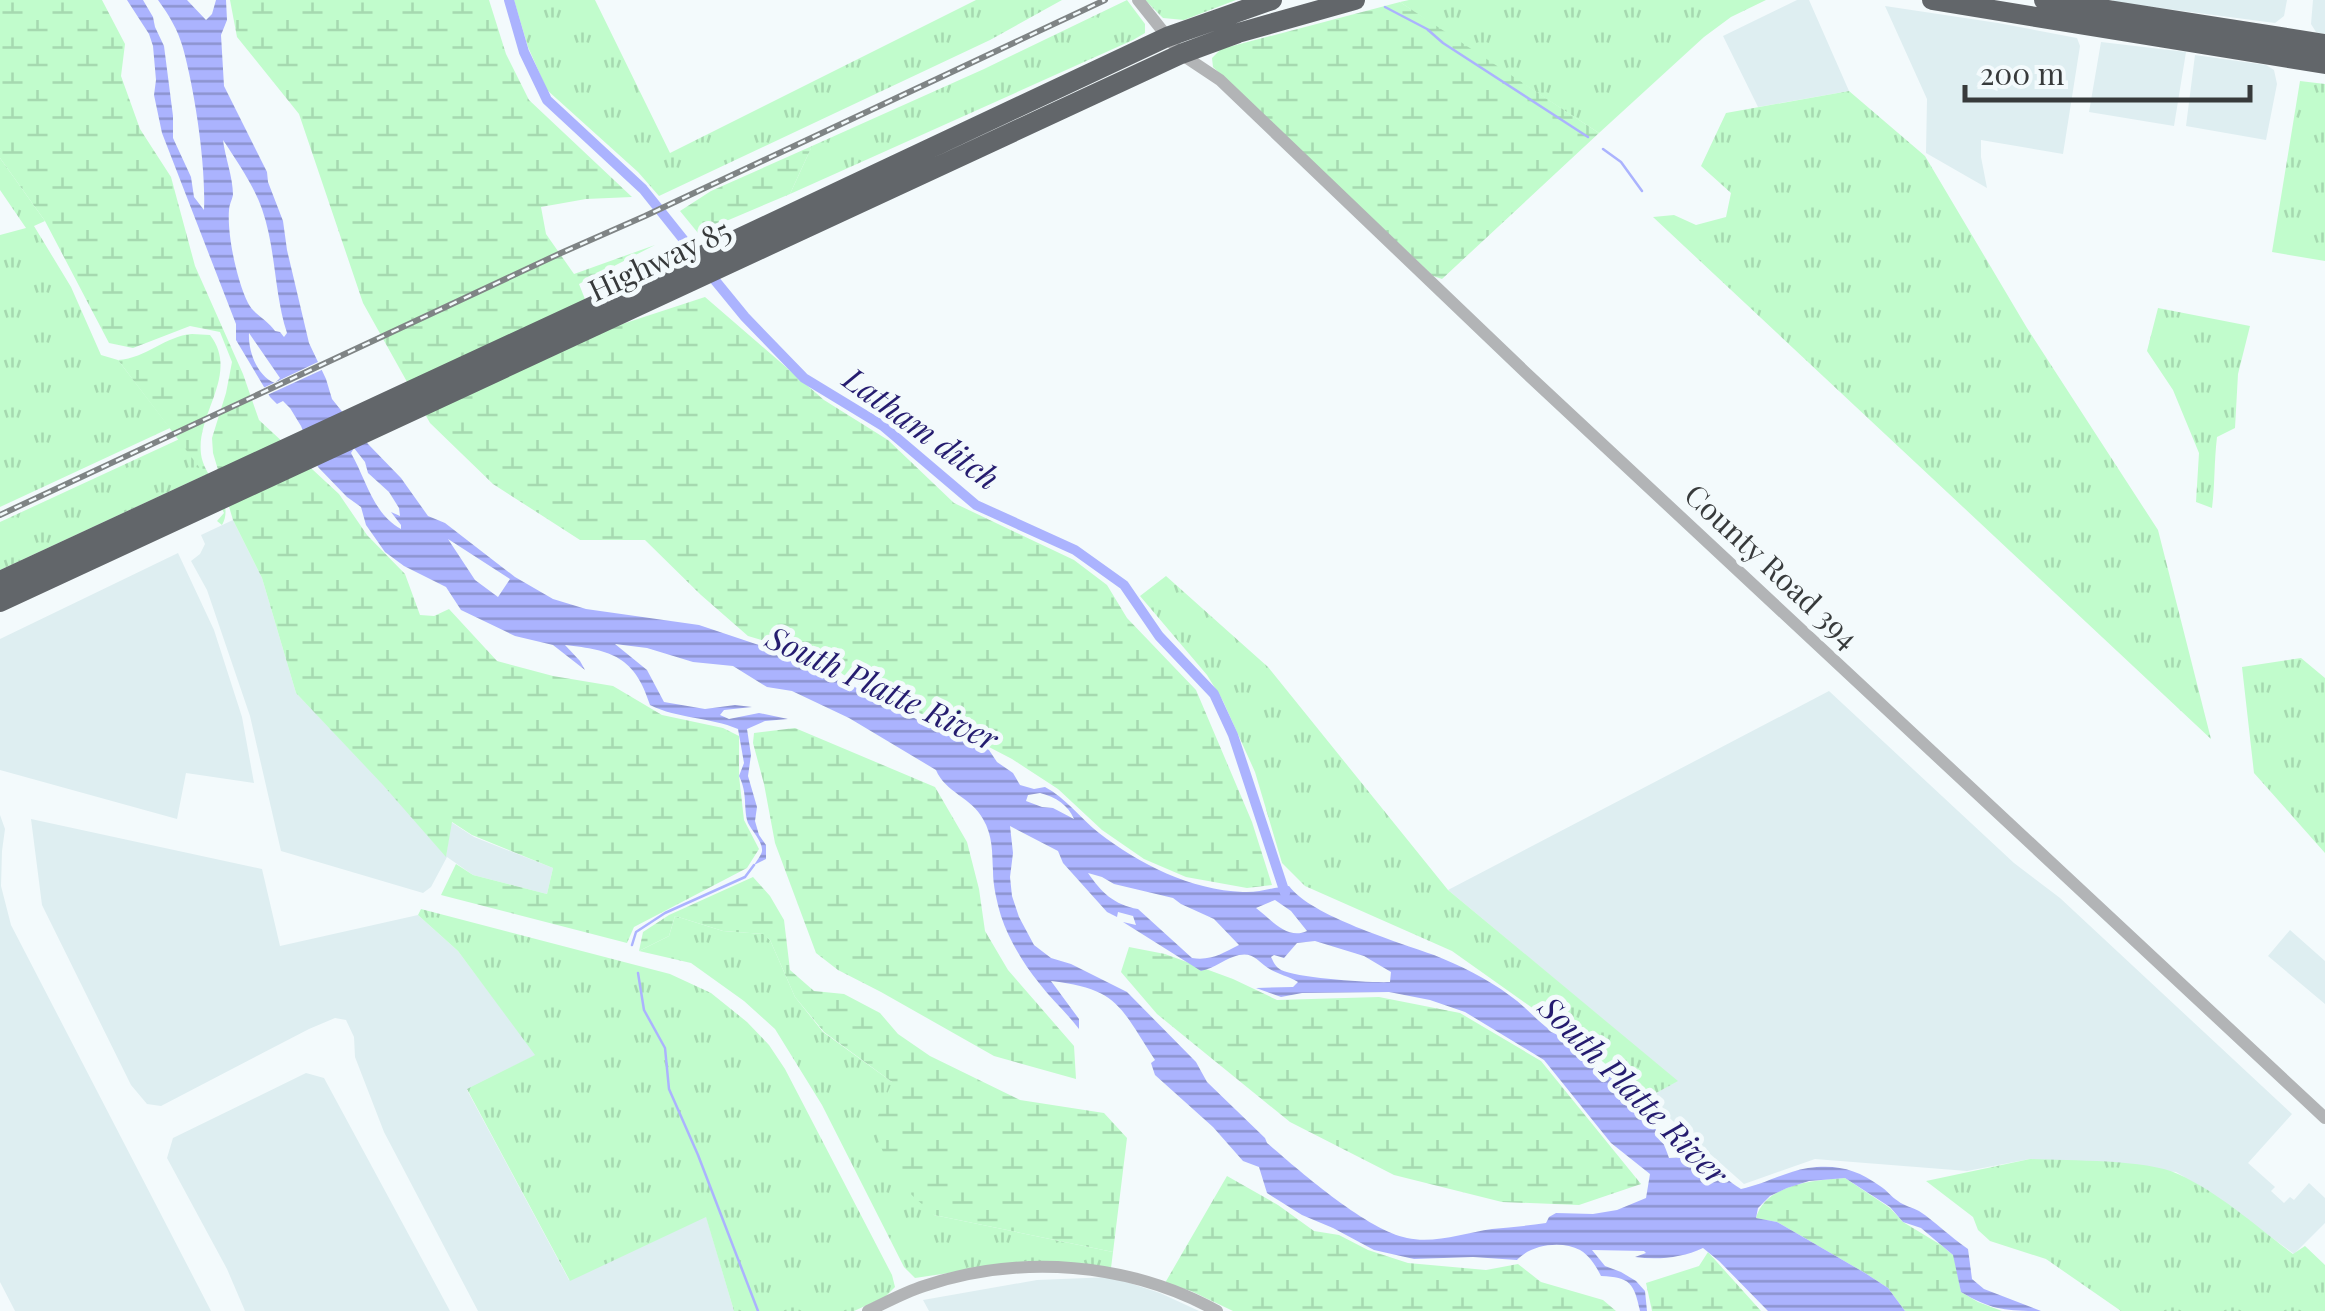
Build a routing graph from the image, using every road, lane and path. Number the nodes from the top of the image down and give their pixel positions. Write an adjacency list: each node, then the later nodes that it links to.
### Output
1 (1138, 0): 6 (street, County Road 394)
2 (1272, 0): 6 (highway, Highway 85)
3 (1355, 0): 8 (highway, Highway 85)
4 (1932, 0): 9 (highway)
5 (2044, 0): 7 (highway)
6 (1167, 36): 8 (street, County Road 394); 10 (highway, Highway 85)
7 (2325, 44)
8 (1181, 54): 10 (highway, Highway 85); 14 (street, County Road 394)
9 (2325, 64)
10 (722, 256): 11 (highway, Highway 85)
11 (215, 492): 12 (highway, Highway 85); 13 (highway, Highway 85)
12 (0, 581)
13 (0, 602)
14 (2325, 1118)
15 (868, 1311): 16 (street)
16 (1217, 1311)

